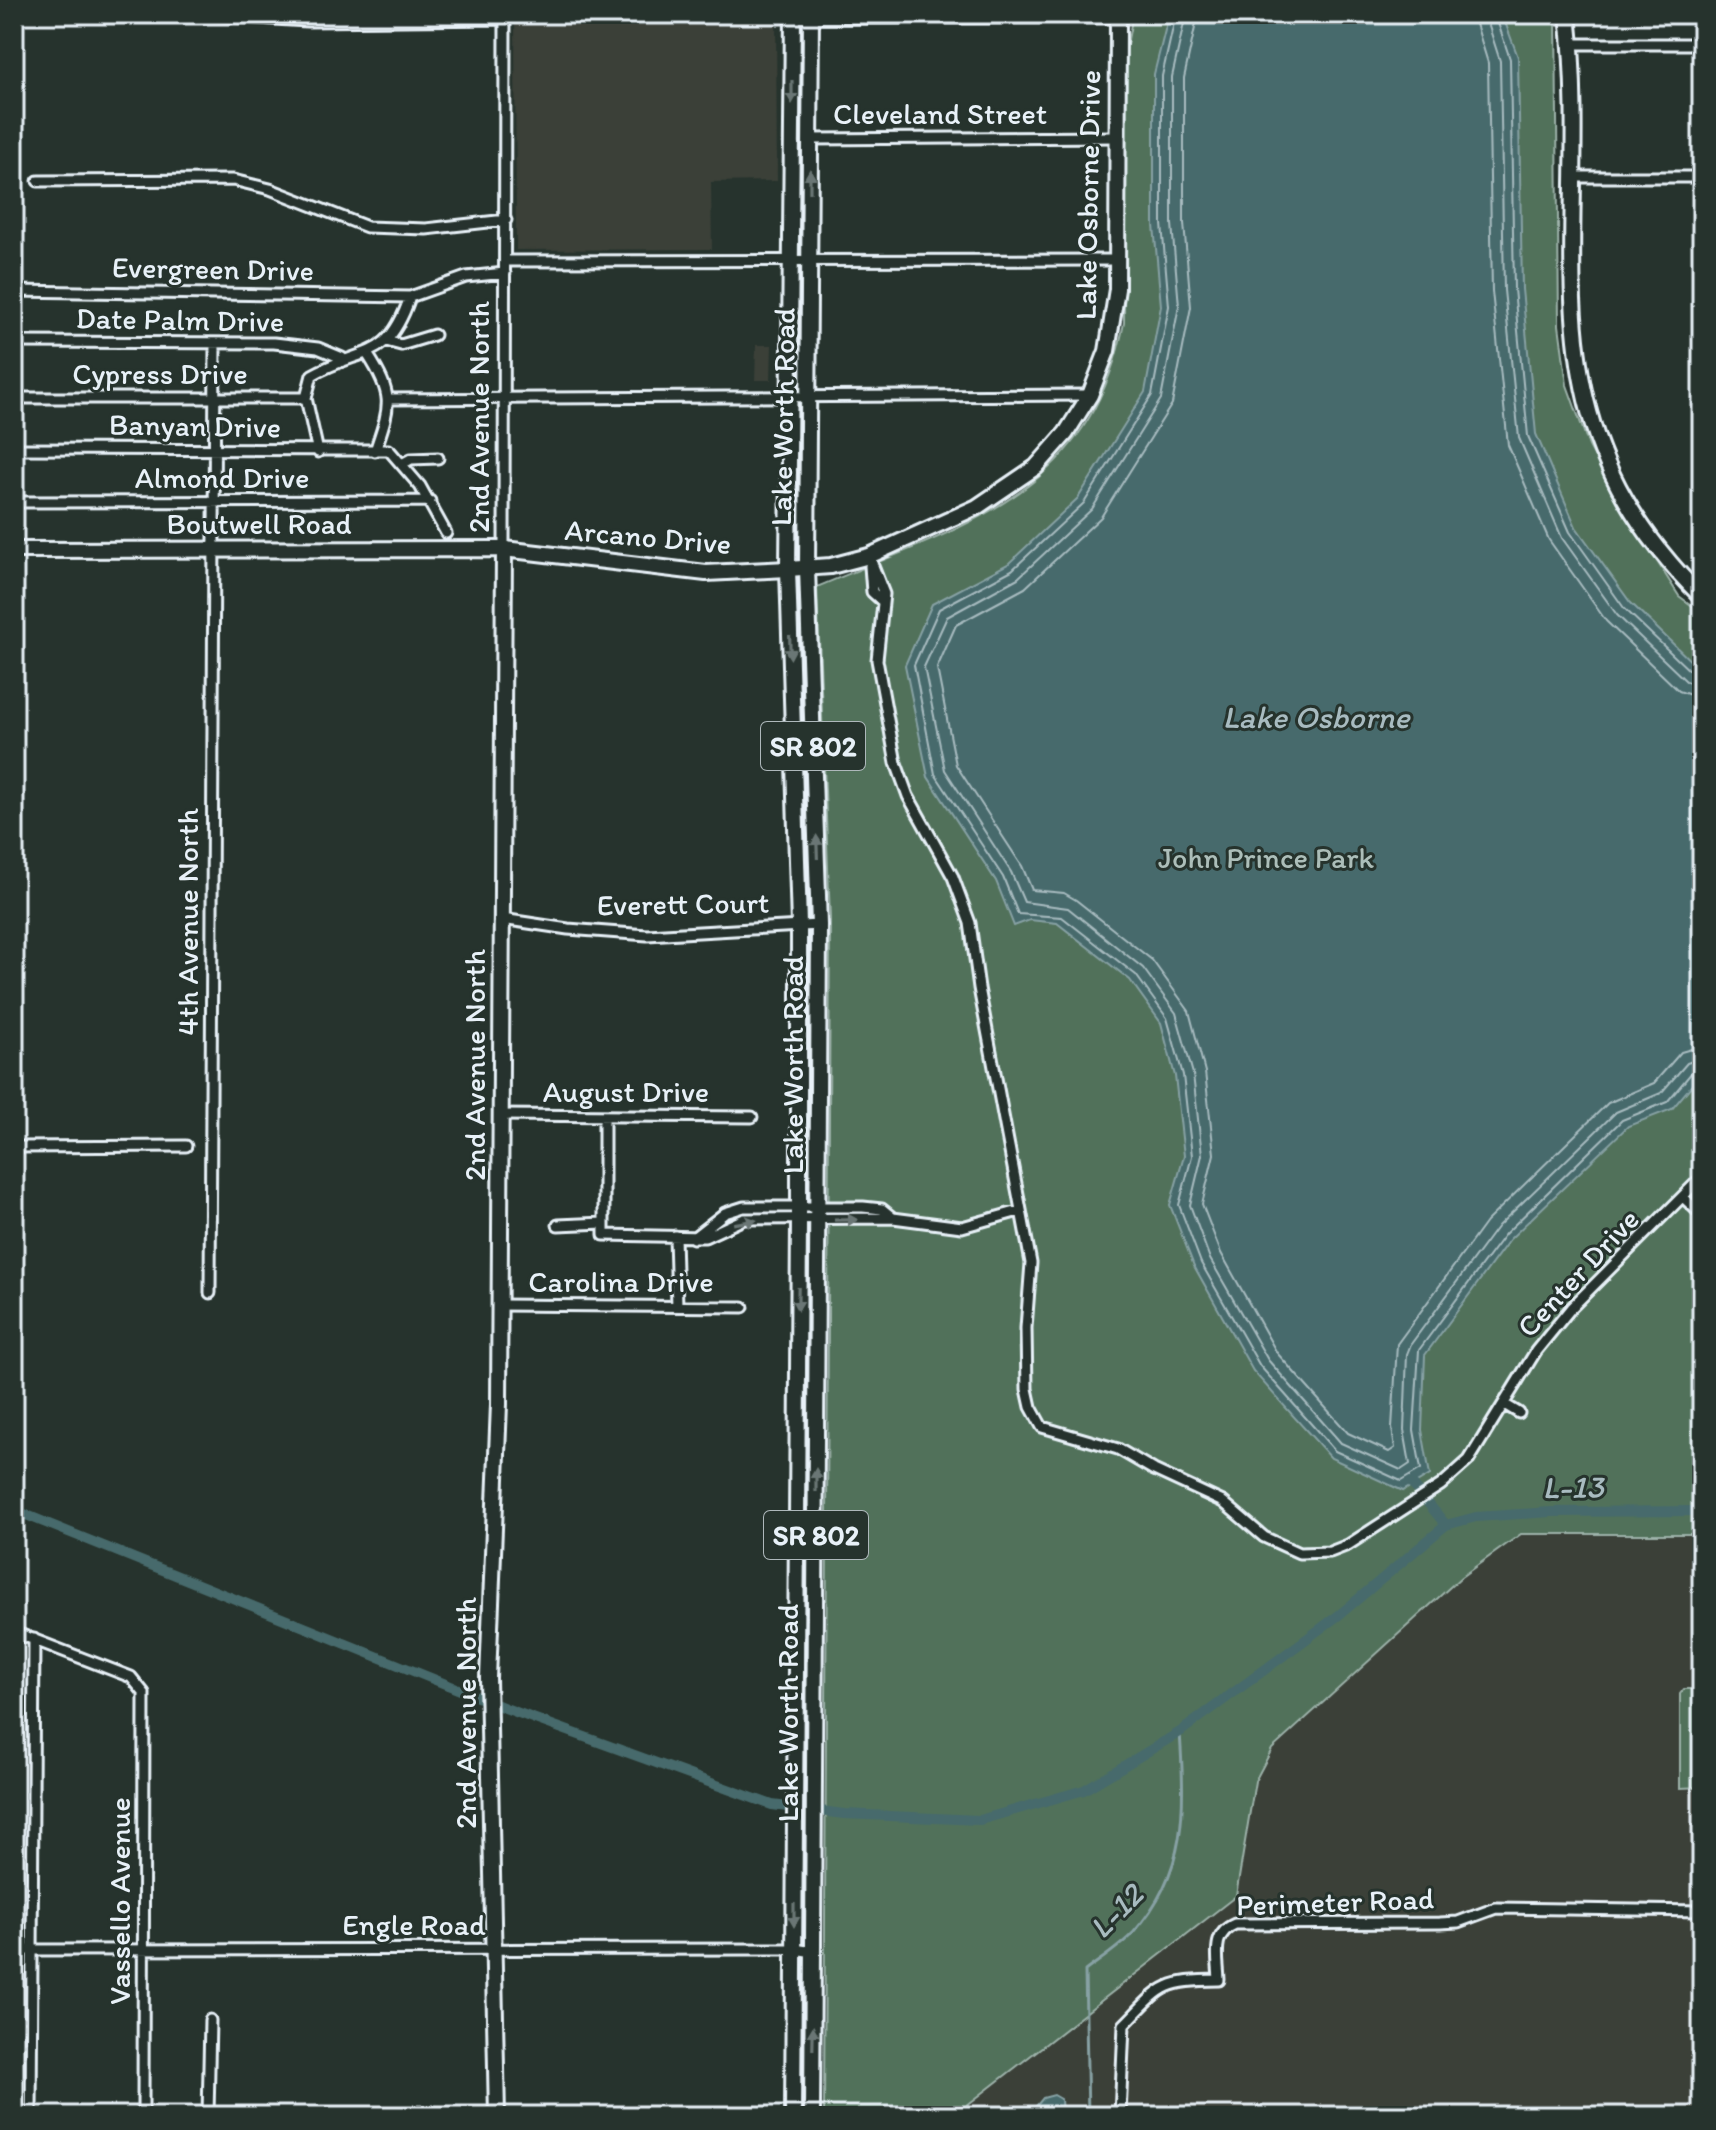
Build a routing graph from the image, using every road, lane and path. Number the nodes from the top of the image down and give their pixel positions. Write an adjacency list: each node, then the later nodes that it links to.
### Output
1 (193, 14): 4 (street)
2 (1568, 14): 7 (main road)
3 (1118, 15): 6 (street); 9 (main road, Lake Osborne Drive)
4 (504, 16): 14 (street, 2nd Avenue North)
5 (793, 16): 6 (street); 15 (main road, Lake Worth Road / SR 802, one-way to 15)
6 (811, 16): 10 (main road, Lake Worth Road / SR 802)
7 (1571, 44): 8 (street); 11 (main road)
8 (1702, 44)
9 (1117, 137): 10 (street, Cleveland Street); 17 (main road, Lake Osborne Drive)
10 (811, 139): 16 (main road, Lake Worth Road / SR 802, one-way to 10)
11 (1572, 177): 12 (street); 52 (main road)
12 (1702, 177)
13 (38, 181): 14 (street)
14 (506, 220): 18 (street, 2nd Avenue North)
15 (792, 259): 16 (street); 18 (street); 28 (main road, Lake Worth Road / SR 802)
16 (810, 259): 17 (street); 31 (main road, Lake Worth Road / SR 802)
17 (1117, 260): 29 (main road, Lake Osborne Drive)
18 (505, 261): 19 (street, 2nd Avenue North)
19 (505, 273): 21 (street); 30 (street, 2nd Avenue North)
20 (14, 291): 21 (street, Evergreen Drive)
21 (410, 297): 23 (street)
22 (434, 335): 23 (street)
23 (386, 341): 26 (street)
24 (14, 342): 25 (street, Date Palm Drive)
25 (215, 344): 27 (street, Date Palm Drive); 34 (street, 4th Avenue North)
26 (368, 355): 27 (street); 35 (street)
27 (342, 358): 33 (street)
28 (791, 395): 30 (street); 31 (street); 51 (main road, Lake Worth Road / SR 802)
29 (1090, 395): 31 (street); 49 (main road, Lake Osborne Drive)
30 (505, 397): 35 (street); 46 (street, 2nd Avenue North)
31 (809, 397): 50 (main road, Lake Worth Road / SR 802)
32 (14, 398): 34 (street, Cypress Drive)
33 (306, 398): 34 (street, Cypress Drive); 39 (street)
34 (215, 399): 37 (street, 4th Avenue North)
35 (389, 399): 38 (street)
36 (14, 449): 37 (street, Banyan Drive)
37 (215, 450): 39 (street, Banyan Drive); 44 (street, 4th Avenue North)
38 (375, 451): 39 (street, Banyan Drive); 41 (street)
39 (318, 452)
40 (438, 458): 41 (street)
41 (402, 464): 42 (street)
42 (430, 501): 44 (street, Almond Drive); 45 (street)
43 (14, 502): 44 (street, Almond Drive)
44 (214, 503): 48 (street, 4th Avenue North)
45 (446, 533)
46 (504, 549): 48 (main road, Boutwell Road); 51 (main road, Arcano Drive); 53 (main road, 2nd Avenue North)
47 (14, 550): 48 (main road, Boutwell Road)
48 (214, 551): 70 (street, 4th Avenue North)
49 (869, 556): 50 (main road, Lake Osborne Drive); 63 (street)
50 (807, 568): 51 (main road, Lake Osborne Drive); 55 (main road, Lake Worth Road / SR 802, one-way to 50)
51 (788, 569): 54 (main road, Lake Worth Road / SR 802, one-way to 54)
52 (1702, 597)
53 (502, 919): 54 (street, Everett Court); 56 (main road, 2nd Avenue North)
54 (799, 925): 55 (street, Everett Court); 64 (main road, Lake Worth Road / SR 802)
55 (819, 925): 65 (main road, Lake Worth Road / SR 802)
56 (500, 1115): 57 (street, August Drive); 71 (main road, 2nd Avenue North)
57 (604, 1116): 58 (street, August Drive); 67 (street)
58 (752, 1117)
59 (186, 1146): 60 (street)
60 (14, 1147)
61 (1702, 1177): 62 (street, Center Drive)
62 (1683, 1197): 66 (street); 74 (street, Center Drive)
63 (1019, 1211): 65 (street); 74 (street, Center Drive)
64 (799, 1214): 65 (street); 69 (street); 76 (main road, Lake Worth Road / SR 802, one-way to 76)
65 (818, 1214): 79 (main road, Lake Worth Road / SR 802, one-way to 65)
66 (1702, 1215)
67 (604, 1223): 68 (street); 69 (street)
68 (558, 1225)
69 (675, 1236): 72 (street)
70 (210, 1293)
71 (499, 1305): 72 (street, Carolina Drive); 81 (main road, 2nd Avenue North)
72 (677, 1306): 73 (street, Carolina Drive)
73 (743, 1307)
74 (1504, 1404): 75 (street)
75 (1519, 1413)
76 (795, 1627): 79 (main road); 82 (main road, Lake Worth Road / SR 802, one-way to 82)
77 (14, 1632): 78 (street)
78 (34, 1639): 84 (street); 85 (street, Vassello Avenue)
79 (814, 1713): 86 (main road, Lake Worth Road / SR 802)
80 (1702, 1911): 94 (street, Perimeter Road)
81 (496, 1949): 82 (street, Engle Road); 85 (street, Engle Road); 91 (main road, 2nd Avenue North)
82 (794, 1949): 86 (street, Engle Road); 92 (main road, Lake Worth Road / SR 802)
83 (14, 1950): 84 (street, Engle Road)
84 (32, 1950): 85 (street, Engle Road); 88 (street)
85 (144, 1950): 89 (street, Vassello Avenue)
86 (814, 1952): 93 (main road, Lake Worth Road / SR 802, one-way to 86)
87 (210, 2020): 90 (street)
88 (31, 2116)
89 (143, 2116)
90 (208, 2116)
91 (497, 2116)
92 (793, 2116)
93 (812, 2116)
94 (1120, 2116)

